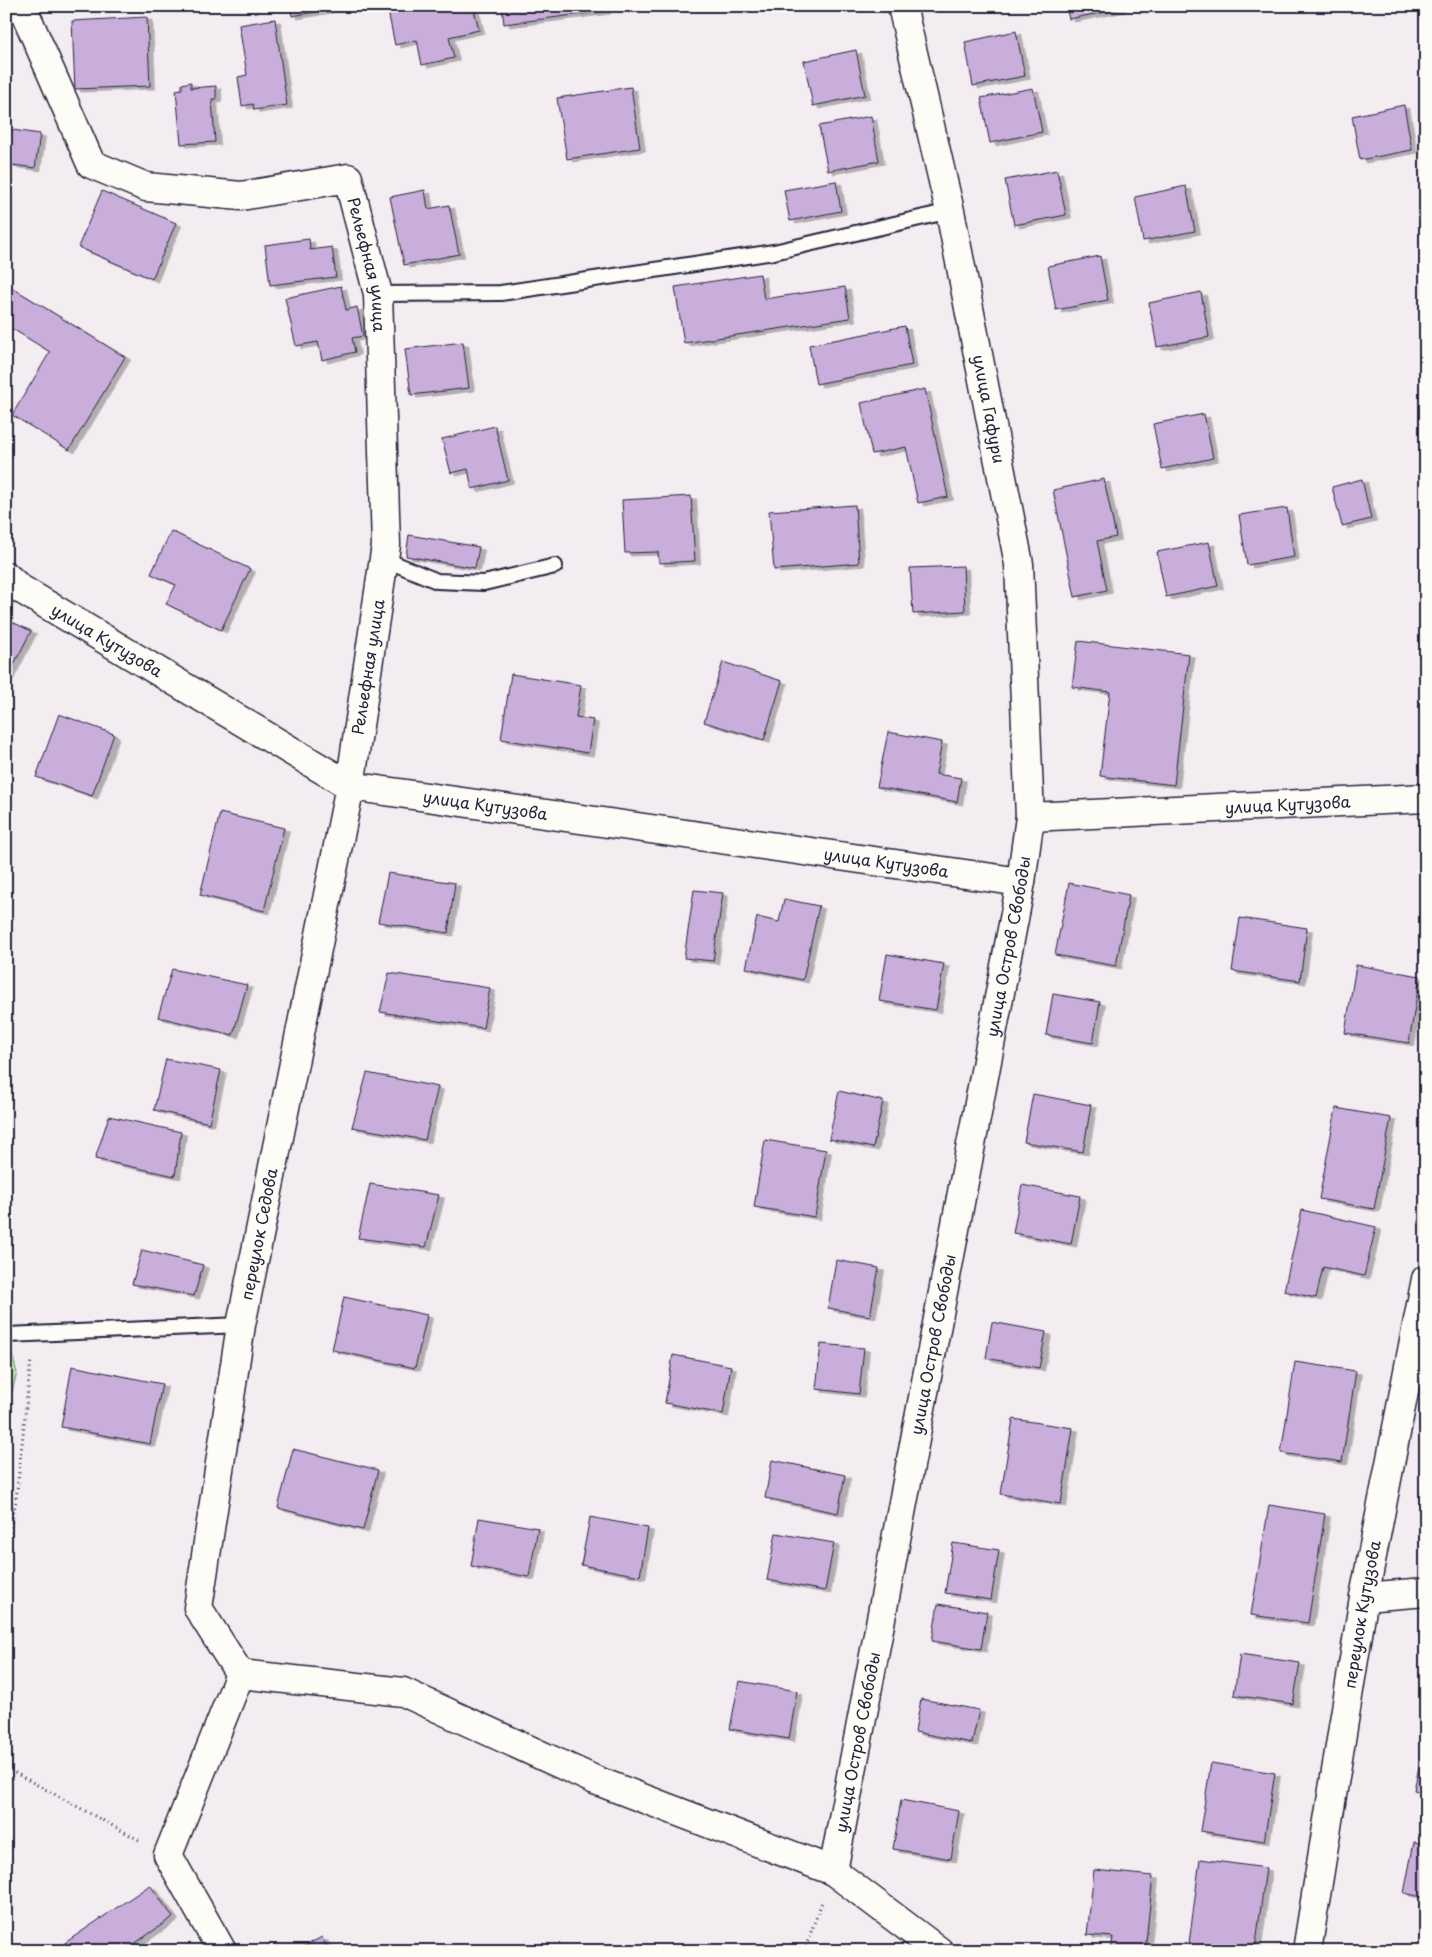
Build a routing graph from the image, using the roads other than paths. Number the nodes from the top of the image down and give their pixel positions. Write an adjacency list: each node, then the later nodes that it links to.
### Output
1 (22, 6): 4 (street, Рельефная улица)
2 (902, 6): 3 (street, улица Гафури)
3 (950, 212): 4 (lane); 10 (street, улица Гафури)
4 (378, 294): 5 (street, Рельефная улица)
5 (384, 559): 6 (lane); 8 (street, Рельефная улица)
6 (556, 566)
7 (6, 576): 8 (street, улица Кутузова)
8 (350, 786): 11 (street, улица Кутузова); 13 (street, переулок Седова)
9 (1426, 798): 10 (street, улица Кутузова)
10 (1030, 817): 11 (street, улица Остров Свободы)
11 (1021, 882): 18 (street, улица Остров Свободы)
12 (1426, 1279): 16 (street, переулок Кутузова)
13 (241, 1325): 14 (lane); 17 (street, переулок Седова)
14 (7, 1334)
15 (1426, 1592): 16 (street)
16 (1364, 1597): 21 (street, переулок Кутузова)
17 (240, 1674): 18 (street); 19 (street)
18 (833, 1871): 20 (street)
19 (222, 1951)
20 (939, 1951)
21 (1307, 1951)

